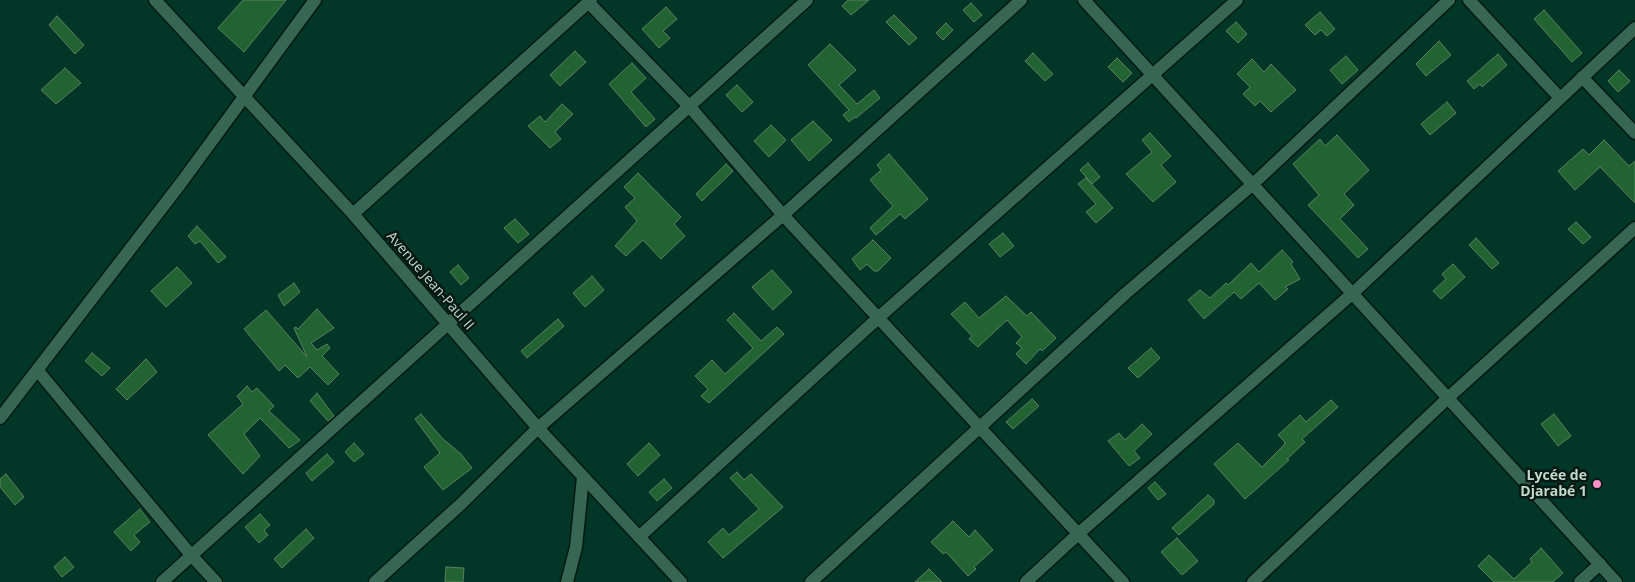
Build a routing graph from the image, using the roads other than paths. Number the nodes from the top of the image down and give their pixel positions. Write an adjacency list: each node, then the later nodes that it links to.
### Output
1 (155, 0): 13 (street, Avenue Jean-Paul II)
2 (315, 0): 13 (street)
3 (807, 0): 15 (street)
4 (1021, 0): 19 (street)
5 (1084, 0): 11 (street)
6 (1236, 0): 11 (street)
7 (1448, 0): 17 (street)
8 (1469, 0): 14 (street)
9 (590, 1): 15 (street); 18 (street)
10 (1635, 28): 12 (street)
11 (1153, 76): 17 (street); 22 (street)
12 (1582, 78): 14 (street); 16 (street)
13 (244, 96): 18 (street, Avenue Jean-Paul II); 24 (street)
14 (1560, 98): 21 (street)
15 (690, 107): 19 (street); 23 (street)
16 (1635, 133)
17 (1253, 184): 21 (street); 27 (street)
18 (353, 214): 23 (street, Avenue Jean-Paul II)
19 (783, 215): 22 (street); 28 (street)
20 (1635, 228): 25 (street)
21 (1353, 293): 25 (street); 30 (street)
22 (878, 318): 27 (street); 31 (street)
23 (447, 323): 28 (street, Avenue Jean-Paul II); 32 (street)
24 (38, 371): 26 (street); 32 (street)
25 (1449, 397): 33 (street); 42 (street)
26 (0, 418)
27 (979, 427): 30 (street); 39 (street)
28 (538, 428): 29 (street, Avenue Jean-Paul II); 36 (street)
29 (582, 476): 31 (street, Avenue Jean-Paul II); 37 (street)
30 (1078, 534): 40 (street); 41 (street)
31 (639, 537): 38 (street, Avenue Jean-Paul II)
32 (191, 555): 34 (street); 35 (street)
33 (1600, 564): 43 (street); 44 (street)
34 (162, 582)
35 (216, 582)
36 (375, 582)
37 (567, 582)
38 (680, 582)
39 (811, 582)
40 (1026, 582)
41 (1123, 582)
42 (1253, 582)
43 (1580, 582)
44 (1616, 582)

